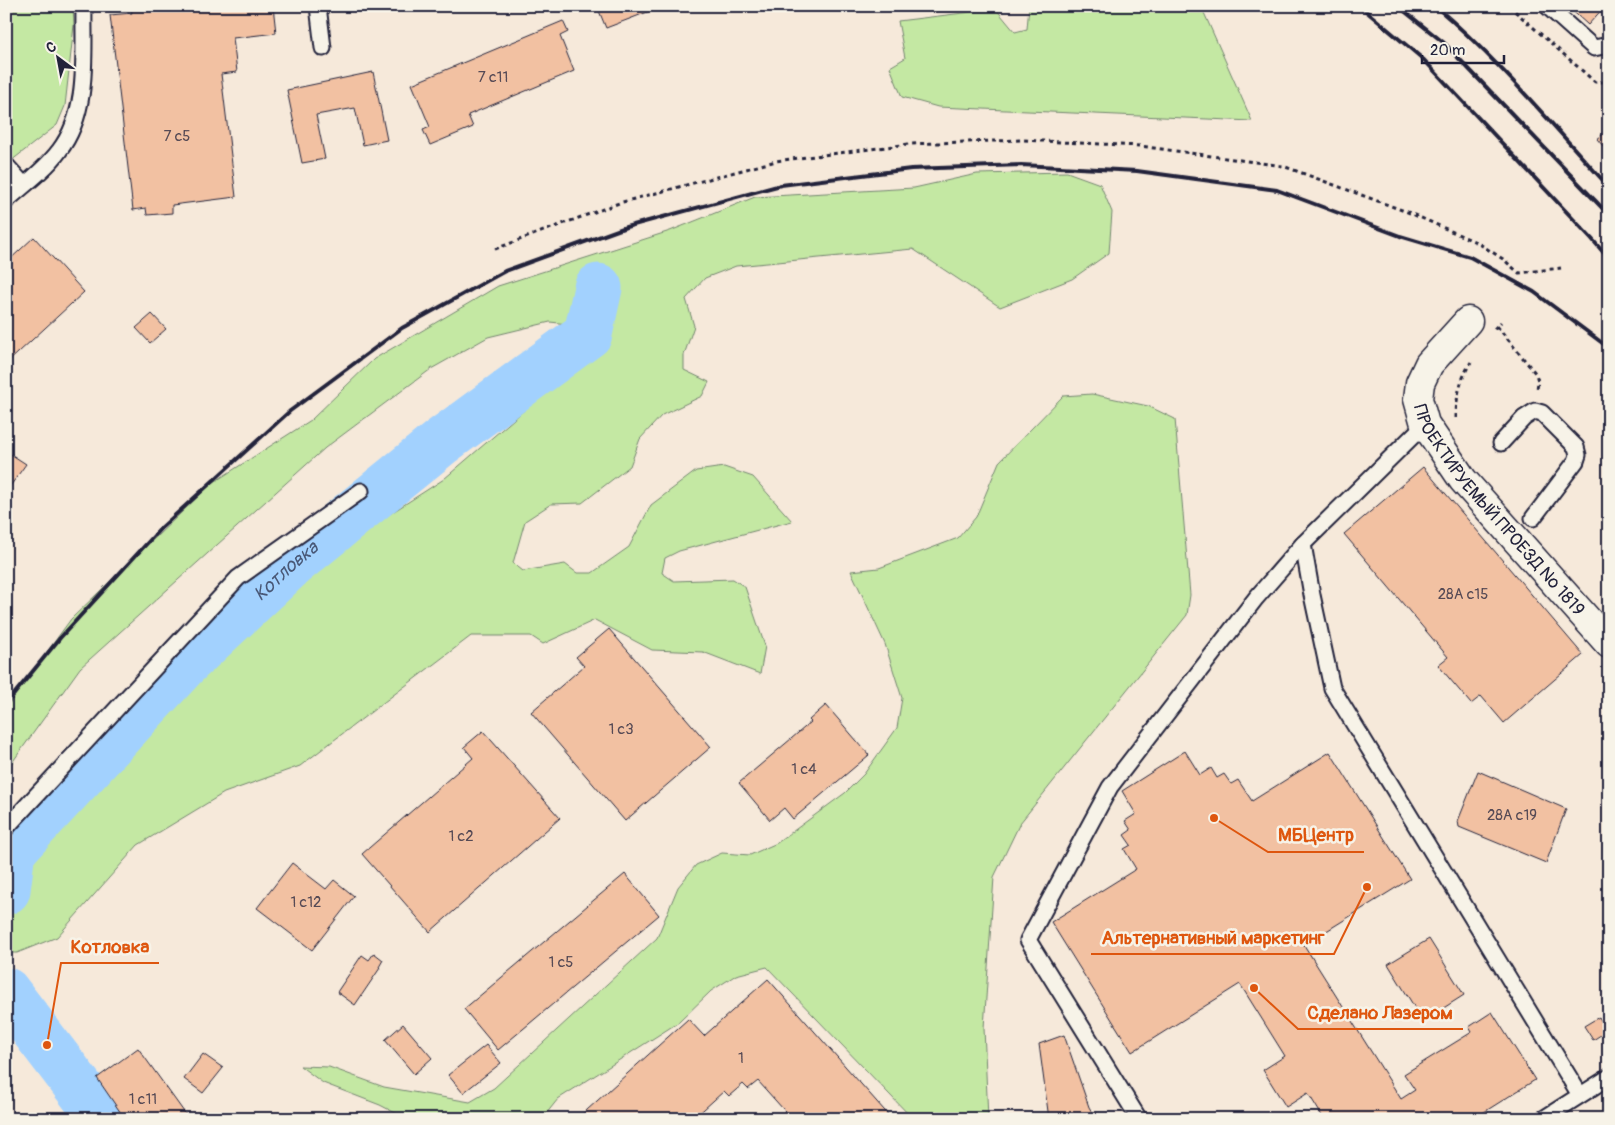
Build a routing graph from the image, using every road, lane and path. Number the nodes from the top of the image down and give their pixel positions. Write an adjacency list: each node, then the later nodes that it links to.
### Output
1 (84, 6): 9 (lane)
2 (318, 6): 6 (lane)
3 (1509, 6): 7 (path)
4 (1547, 6): 5 (lane)
5 (1609, 45)
6 (323, 48)
7 (1609, 82)
8 (6, 165): 9 (lane)
9 (24, 185): 10 (lane)
10 (6, 201)
11 (495, 249): 12 (path)
12 (1561, 268)
13 (1501, 322): 14 (path)
14 (1497, 326): 15 (path); 17 (path)
15 (1480, 327): 19 (street, ПРОЕКТИРУЕМЫЙ ПРОЕЗД № 1819)
16 (1475, 355): 18 (path)
17 (1535, 411): 20 (lane); 22 (lane)
18 (1456, 422)
19 (1425, 424): 23 (lane); 24 (street, ПРОЕКТИРУЕМЫЙ ПРОЕЗД № 1819)
20 (1501, 443)
21 (361, 491): 25 (lane)
22 (1533, 518)
23 (1303, 544): 27 (lane); 28 (lane)
24 (1609, 644)
25 (6, 828)
26 (1609, 1077): 27 (lane)
27 (1580, 1095): 29 (lane)
28 (1139, 1119)
29 (1543, 1119)

